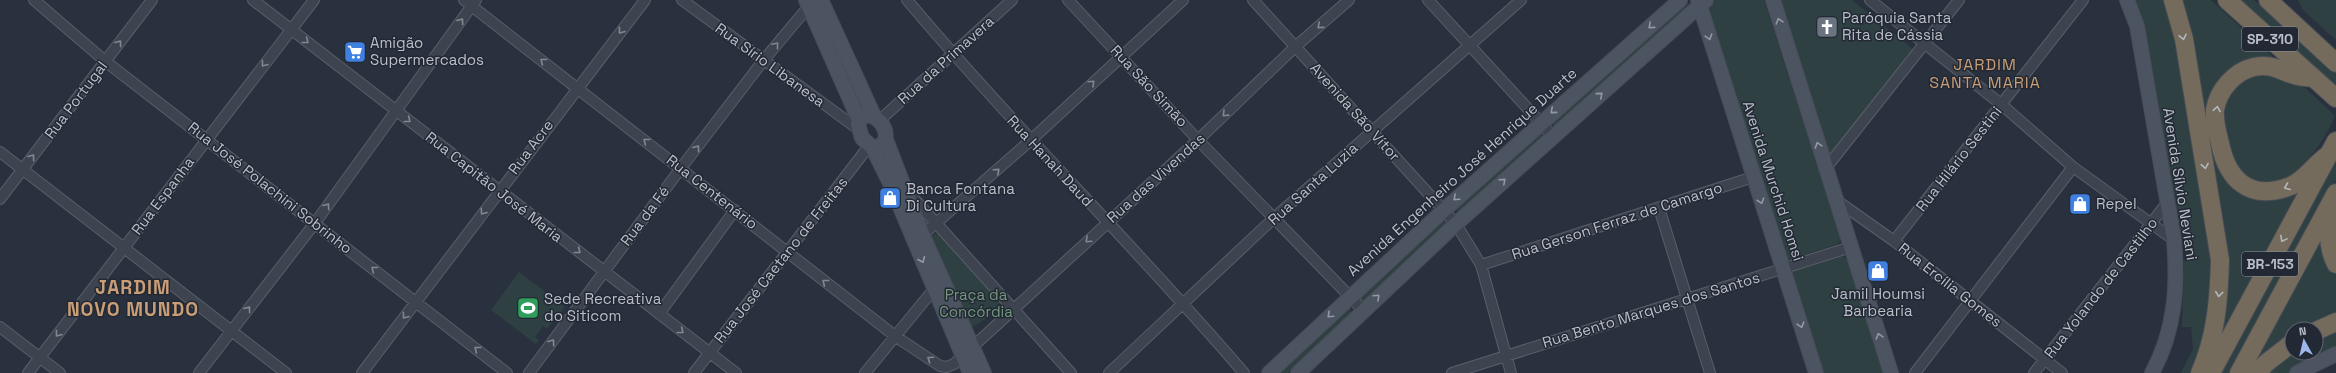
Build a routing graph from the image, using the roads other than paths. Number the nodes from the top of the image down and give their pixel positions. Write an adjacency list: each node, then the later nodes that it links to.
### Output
1 (34, 0): 35 (street, Rua José Polachini Sobrinho)
2 (152, 0): 35 (street, Rua Portugal, one-way to 2)
3 (252, 0): 28 (street, Rua Capitão José Maria)
4 (314, 0): 28 (street, Rua Espanha)
5 (645, 0): 39 (street, Rua Acre, one-way to 39)
6 (682, 0): 36 (street, Rua Sírio Libanesa)
7 (907, 0): 33 (street, Rua Hanah Daud)
8 (1012, 0): 33 (street, Rua da Primavera)
9 (1068, 0): 34 (street, Rua São Simão)
10 (1183, 0): 34 (street)
11 (1253, 0): 32 (street, Avenida São Vítor)
12 (1350, 0): 32 (street, Rua das Vivendas, one-way to 32)
13 (1428, 0): 31 (street)
14 (1521, 0): 31 (street, Rua Santa Luzia)
15 (1680, 0): 44 (main road, Avenida Engenheiro José Henrique Duarte, one-way to 44)
16 (1773, 0): 57 (main road, one-way to 16)
17 (1870, 0): 30 (street)
18 (1959, 0): 30 (street)
19 (2083, 0): 41 (street, Rua Hilário Sestini)
20 (2127, 0): 66 (main road, Avenida Sílvio Neviani)
21 (2173, 0): 133 (highway, one-way to 133)
22 (2227, 0): 38 (highway, SP-310)
23 (2268, 0): 29 (highway, SP-310)
24 (2287, 0): 29 (highway)
25 (817, 1): 36 (street, Rua da Fé, one-way to 25); 43 (main road); 45 (main road)
26 (470, 2): 39 (street, Rua Centenário, one-way to 26); 42 (street, one-way to 26)
27 (1701, 2): 47 (main road, one-way to 27); 59 (main road, Avenida Murchid Homsi, one-way to 59)
28 (290, 29): 42 (street, Rua Capitão José Maria, one-way to 42); 48 (street, Rua Espanha, one-way to 48)
29 (2305, 34): 37 (highway, SP-310)
30 (1924, 44): 41 (street); 57 (street)
31 (1470, 45): 44 (street); 46 (street, Rua Santa Luzia)
32 (1295, 47): 46 (street, Avenida São Vítor); 51 (street, Rua das Vivendas, one-way to 51)
33 (953, 56): 43 (street, Rua da Primavera); 50 (street, Rua Hanah Daud)
34 (1121, 57): 50 (street, one-way to 34); 51 (street, Rua São Simão)
35 (105, 61): 48 (street, Rua José Polachini Sobrinho); 58 (street, Rua Portugal, one-way to 35)
36 (763, 61): 45 (street, Rua Sírio Libanesa); 56 (street, Rua da Fé, one-way to 36)
37 (2336, 62)
38 (2313, 78): 40 (highway, SP-310); 53 (highway, one-way to 38)
39 (577, 88): 56 (street, Rua Centenário, one-way to 39); 61 (street, Rua Acre)
40 (2336, 98)
41 (2002, 105): 55 (street); 78 (street, Rua Hilário Sestini)
42 (396, 111): 61 (street, Rua Capitão José Maria, one-way to 61); 72 (street, one-way to 42)
43 (877, 118): 45 (main road); 49 (main road)
44 (1540, 123): 47 (street); 69 (main road, Avenida Engenheiro José Henrique Duarte, one-way to 69)
45 (859, 124): 52 (main road)
46 (1372, 132): 69 (street, Avenida São Vítor); 70 (street, Rua Santa Luzia)
47 (1553, 136): 74 (main road, one-way to 47)
48 (206, 139): 72 (street, Rua José Polachini Sobrinho); 80 (street, Rua Espanha)
49 (886, 140): 52 (main road); 60 (main road)
50 (1030, 140): 71 (street, Rua Hanah Daud); 75 (street, one-way to 50)
51 (1198, 140): 70 (street, Rua São Simão); 71 (street, Rua das Vivendas)
52 (871, 147): 76 (main road); 81 (street, Rua José Caetano de Freitas)
53 (2332, 148): 134 (highway, BR-153, one-way to 134)
54 (0, 152): 58 (street)
55 (2073, 167): 73 (street); 90 (street)
56 (681, 168): 68 (street, Rua Centenário); 85 (street, Rua da Fé)
57 (1826, 168): 64 (main road)
58 (23, 170): 63 (street, Rua Portugal); 80 (street)
59 (1753, 177): 67 (street, Rua Gerson Ferraz de Camargo); 84 (main road, Avenida Murchid Homsi, one-way to 84)
60 (904, 187): 75 (street); 76 (main road)
61 (499, 190): 85 (street, Rua Capitão José Maria, one-way to 85); 89 (street, Rua Acre, one-way to 89)
62 (2336, 193): 135 (highway, BR-153)
63 (0, 199)
64 (1836, 200): 78 (street, Rua Ercília Gomes); 79 (main road)
65 (2336, 200): 82 (highway)
66 (2167, 203): 73 (street, Rua Yolando de Castilho); 77 (main road, Avenida Sílvio Neviani)
67 (1659, 208): 83 (street, Rua Gerson Ferraz de Camargo); 88 (street)
68 (735, 210): 81 (street, Rua Centenário); 94 (street)
69 (1444, 210): 74 (street, Avenida São Vítor); 87 (main road, Avenida Engenheiro José Henrique Duarte)
70 (1274, 218): 87 (street, Rua São Simão); 91 (street, Rua Santa Luzia)
71 (1108, 221): 91 (street, Rua Hanah Daud); 92 (street, Rua das Vivendas, one-way to 92)
72 (315, 223): 89 (street, Rua José Polachini Sobrinho, one-way to 72); 98 (street, one-way to 72)
73 (2151, 223): 77 (street); 106 (street, Rua Yolando de Castilho)
74 (1456, 224): 83 (street, Avenida São Vítor); 93 (main road, one-way to 74)
75 (937, 225): 76 (street); 92 (street)
76 (919, 239): 86 (main road, one-way to 86); 101 (main road)
77 (2174, 240): 132 (main road, Avenida Sílvio Neviani)
78 (1894, 241): 90 (street, Rua Ercília Gomes)
79 (1851, 247): 84 (street, Rua Bento Marques dos Santos); 128 (main road, one-way to 79)
80 (124, 248): 98 (street); 105 (street, Rua Espanha, one-way to 105)
81 (788, 253): 99 (street, Rua Centenário, one-way to 81); 102 (street, Rua José Caetano de Freitas)
82 (2336, 264)
83 (1481, 265): 104 (street, Avenida São Vítor)
84 (1784, 268): 88 (street, Rua Bento Marques dos Santos); 127 (main road, Avenida Murchid Homsi, one-way to 127)
85 (604, 271): 94 (street, Rua Capitão José Maria); 114 (street, Rua da Fé, one-way to 85)
86 (934, 289): 99 (street); 101 (main road)
87 (1350, 296): 93 (street, Rua São Simão); 123 (main road, Avenida Engenheiro José Henrique Duarte, one-way to 123)
88 (1688, 299): 104 (street, Rua Bento Marques dos Santos); 126 (street)
89 (416, 302): 112 (street, Rua Acre, one-way to 112); 113 (street, Rua José Polachini Sobrinho, one-way to 89)
90 (1970, 302): 106 (street, Rua Ercília Gomes); 129 (street)
91 (1184, 303): 121 (street, Rua Santa Luzia); 122 (street, Rua Hanah Daud)
92 (1014, 310): 101 (street, Rua das Vivendas); 120 (street)
93 (1363, 310): 107 (main road)
94 (659, 314): 102 (street, Rua Capitão José Maria, one-way to 102)
95 (2336, 322): 97 (highway)
96 (0, 327): 105 (street)
97 (2324, 327)
98 (231, 330): 110 (street); 111 (street)
99 (895, 336): 101 (street, Rua Centenário, one-way to 99); 117 (street)
100 (2284, 349): 136 (highway)
101 (967, 351): 118 (main road); 119 (main road)
102 (709, 353): 115 (street, Rua José Caetano de Freitas); 116 (street, Rua Capitão José Maria)
103 (2336, 354): 137 (main road)
104 (1506, 355): 124 (street, Rua Bento Marques dos Santos); 125 (street, Avenida São Vítor)
105 (40, 358): 108 (street, Rua Espanha); 109 (street)
106 (2045, 360): 130 (street, Rua Yolando de Castilho); 131 (street, Rua Ercília Gomes)
107 (1305, 370)
108 (28, 373)
109 (60, 373)
110 (199, 373)
111 (286, 373)
112 (362, 373)
113 (507, 373)
114 (529, 373)
115 (694, 373)
116 (736, 373)
117 (865, 373)
118 (970, 373)
119 (984, 373)
120 (1071, 373)
121 (1109, 373)
122 (1244, 373)
123 (1269, 373)
124 (1452, 373)
125 (1511, 373)
126 (1710, 373)
127 (1816, 373)
128 (1891, 373)
129 (1915, 373)
130 (2034, 373)
131 (2062, 373)
132 (2152, 373)
133 (2200, 373)
134 (2210, 373)
135 (2239, 373)
136 (2258, 373)
137 (2297, 373)

